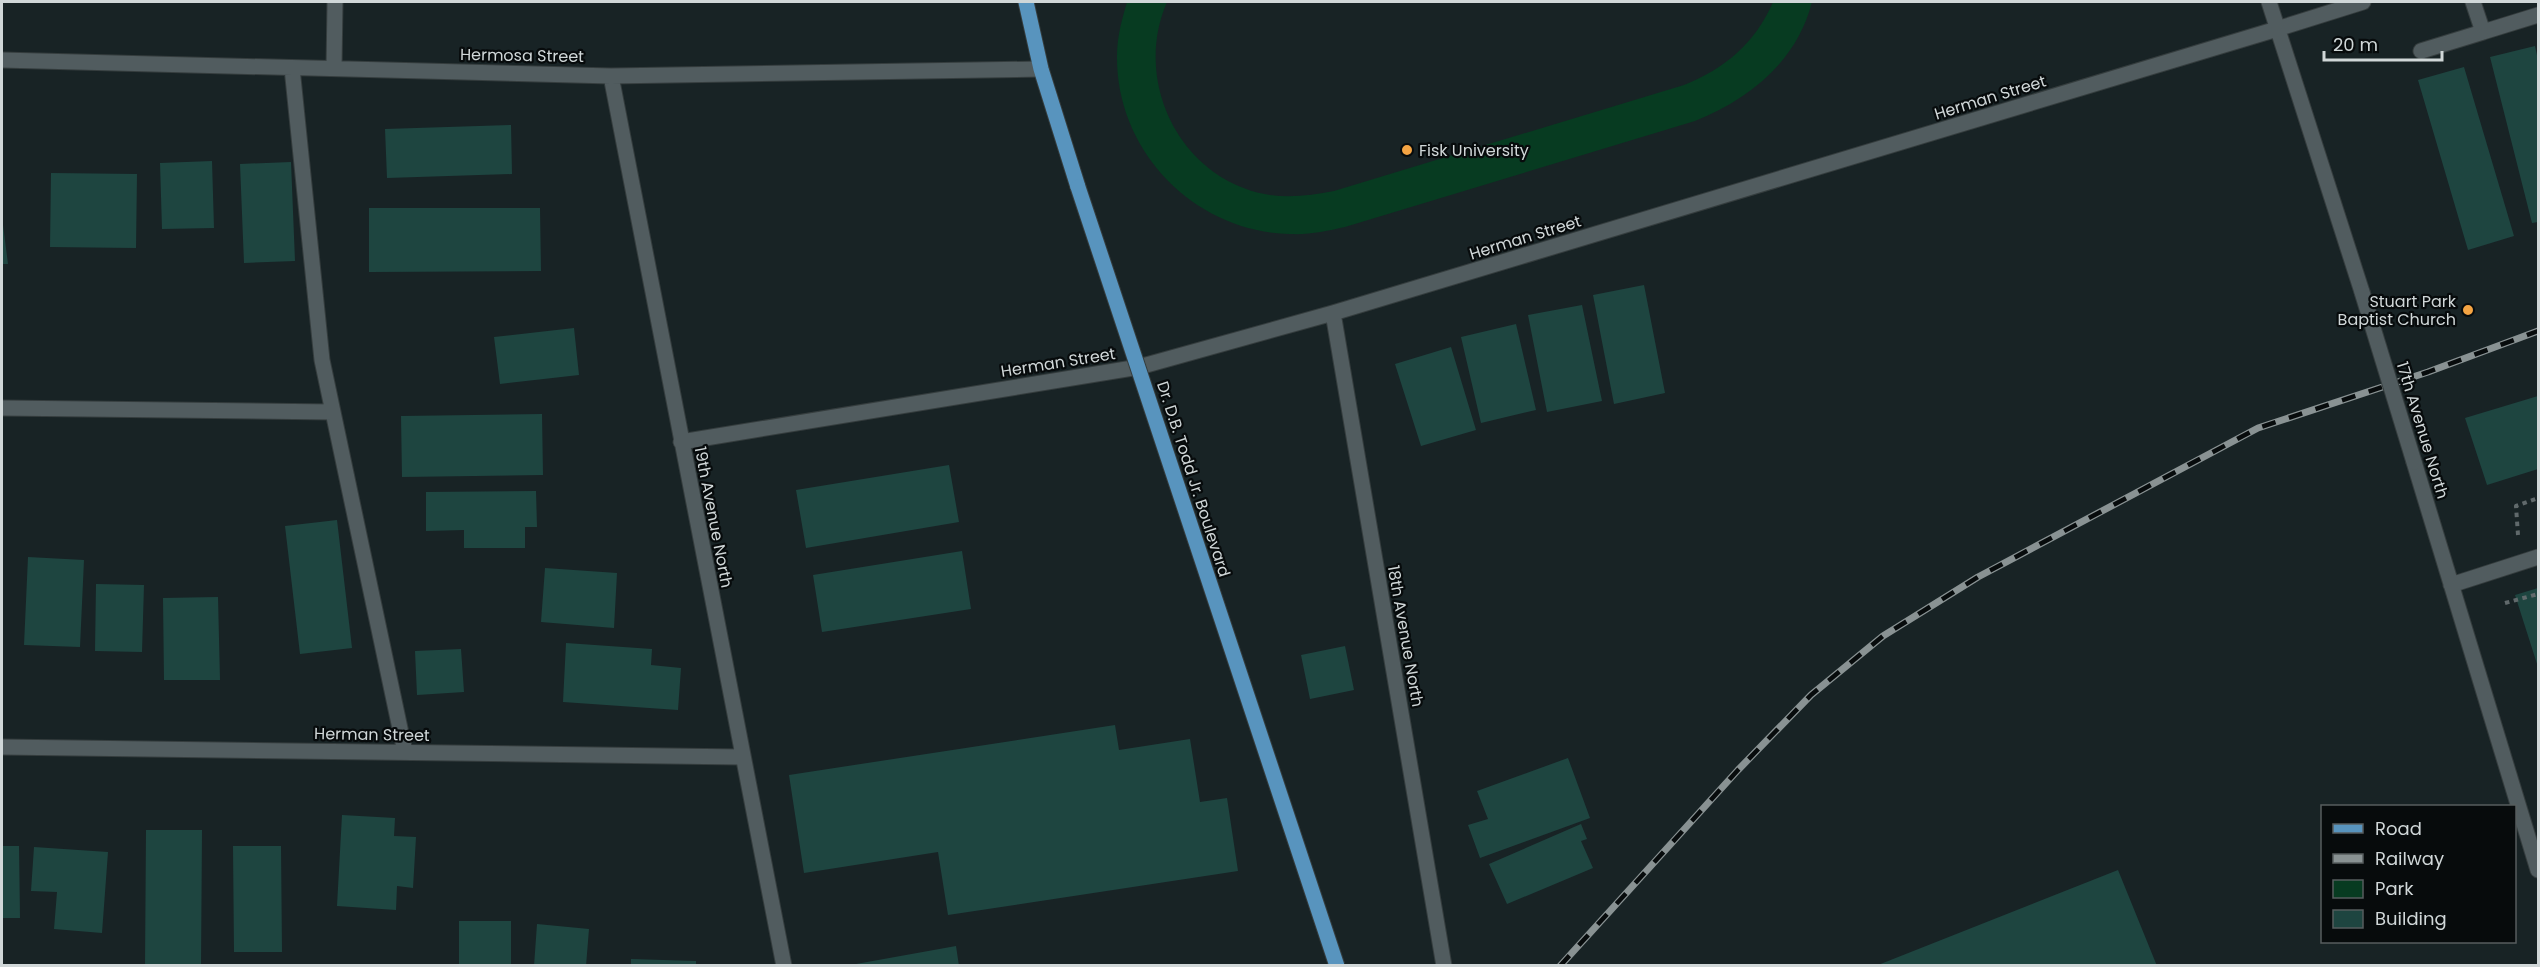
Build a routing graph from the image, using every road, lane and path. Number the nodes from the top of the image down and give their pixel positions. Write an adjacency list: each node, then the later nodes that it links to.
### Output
1 (334, 2): 12 (street)
2 (1026, 2): 13 (main road, Dr. D.B. Todd Jr. Boulevard)
3 (2269, 2): 7 (street, 17th Avenue North)
4 (2363, 2): 7 (street, Herman Street)
5 (2473, 2): 8 (street)
6 (2538, 15): 8 (street)
7 (2277, 29): 15 (street, Herman Street); 22 (street, 17th Avenue North, bridge)
8 (2482, 32): 9 (street)
9 (2421, 51)
10 (2, 60): 11 (street, Hermosa Street)
11 (292, 68): 12 (street, Hermosa Street); 17 (street)
12 (334, 69): 14 (street, Hermosa Street)
13 (1041, 69): 14 (street, Hermosa Street); 30 (main road, Dr. D.B. Todd Jr. Boulevard, bridge)
14 (611, 76): 18 (street, 19th Avenue North)
15 (1333, 313): 18 (street, Herman Street); 31 (street, 18th Avenue North)
16 (2, 408): 17 (street)
17 (333, 412): 26 (street)
18 (681, 442): 27 (street, 19th Avenue North)
19 (2538, 498): 20 (path)
20 (2518, 539)
21 (2538, 557): 22 (street)
22 (2451, 585): 28 (street, 17th Avenue North)
23 (2538, 594): 24 (path)
24 (2505, 603)
25 (2, 747): 26 (street, Herman Street)
26 (405, 752): 27 (street, Herman Street)
27 (741, 757): 29 (street, 19th Avenue North)
28 (2538, 870)
29 (784, 966)
30 (1337, 966)
31 (1444, 966)

